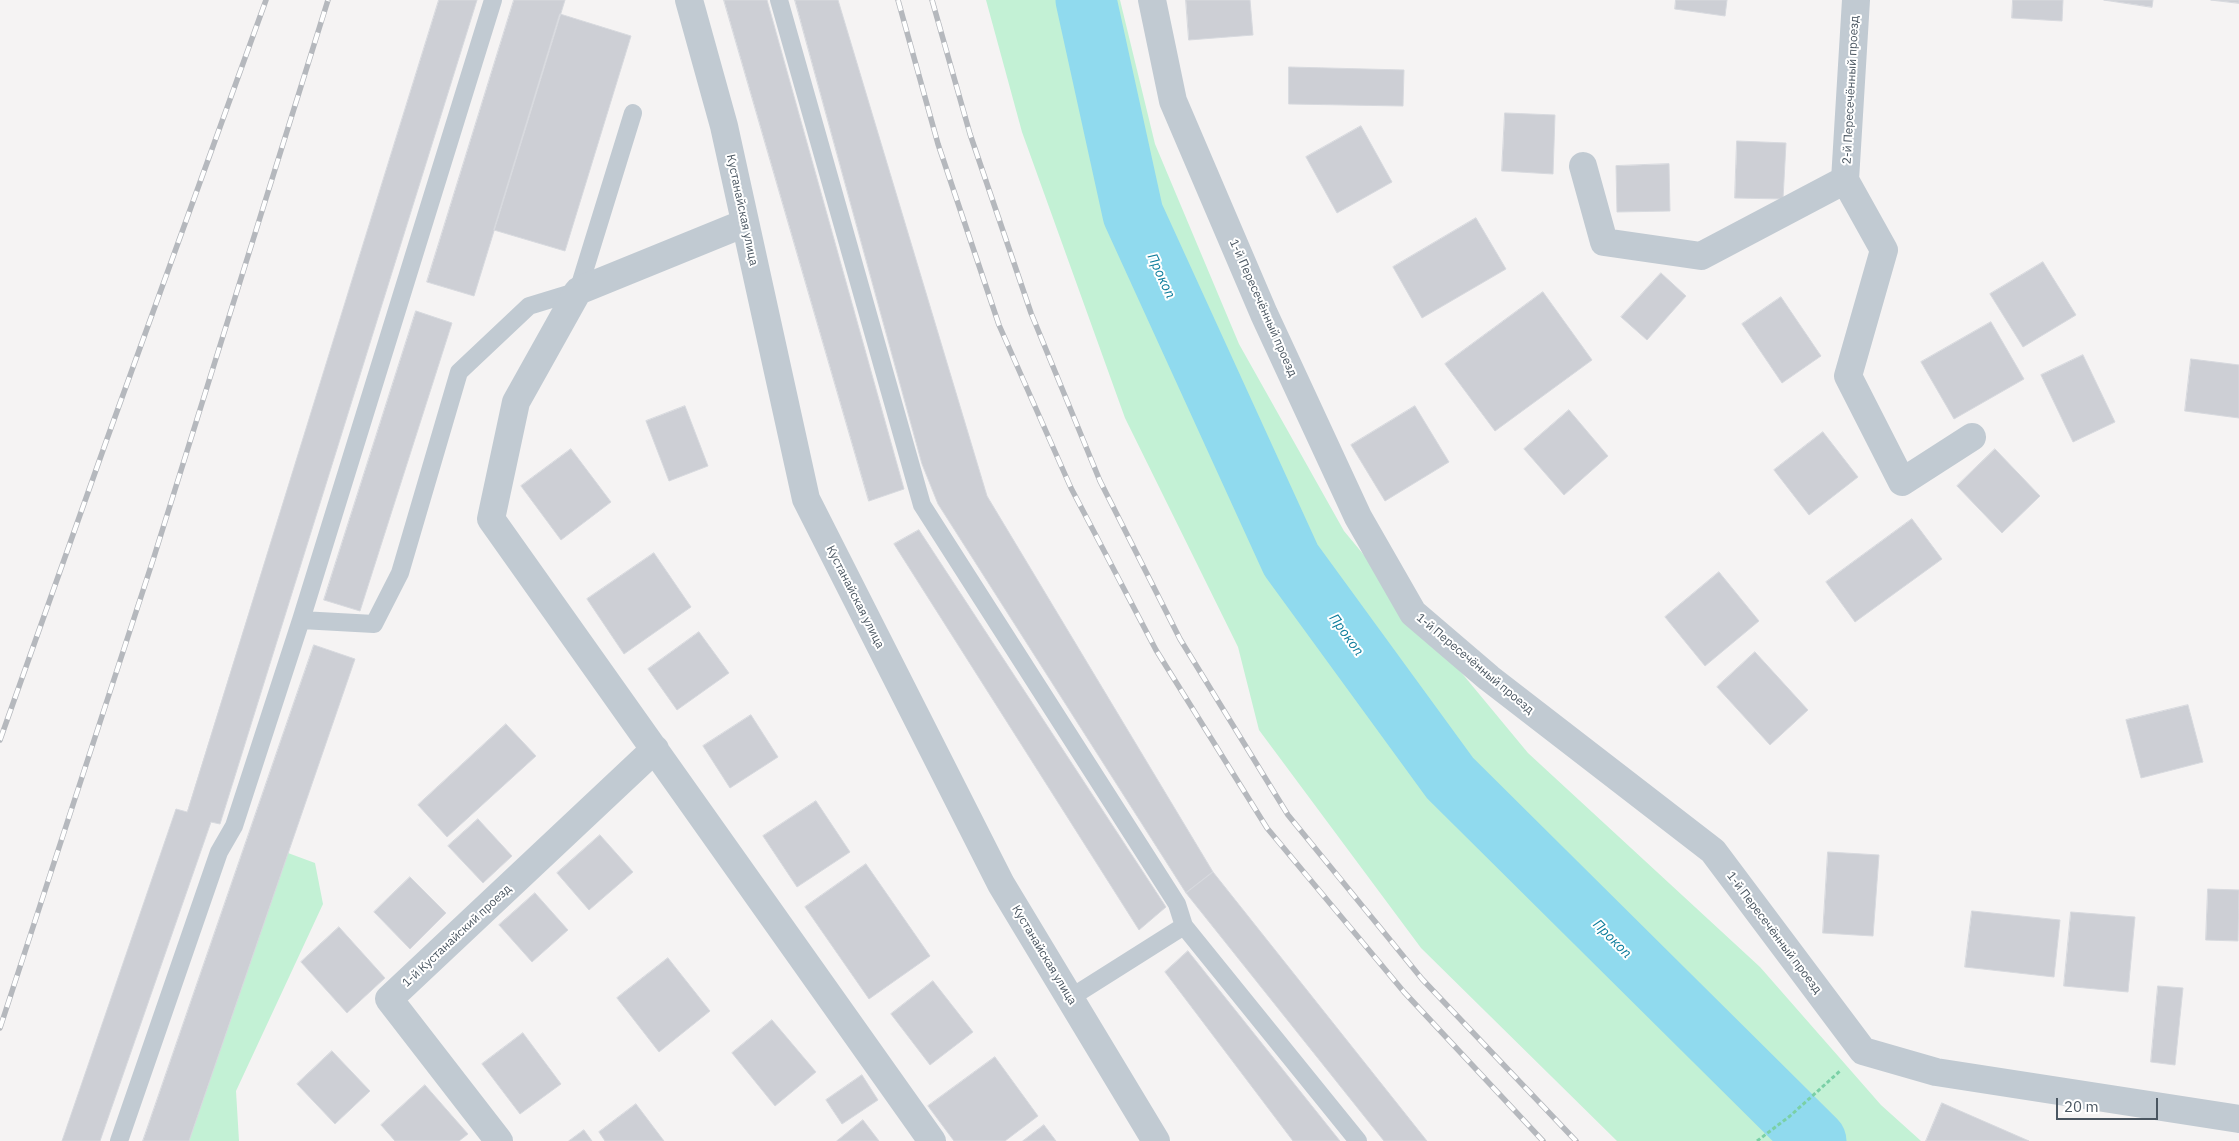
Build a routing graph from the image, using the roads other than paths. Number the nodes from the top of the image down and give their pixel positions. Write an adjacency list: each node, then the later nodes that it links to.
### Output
1 (493, 0): 12 (lane)
2 (688, 0): 9 (street, Кустанайская улица)
3 (779, 0): 14 (lane)
4 (1152, 0): 16 (street, 1-й Пересечённый проезд)
5 (1856, 0): 8 (street, 2-й Пересечённый проезд)
6 (632, 113): 10 (lane)
7 (1583, 166): 8 (street, 2-й Пересечённый проезд)
8 (1845, 180): 11 (street, 2-й Пересечённый проезд)
9 (745, 223): 10 (street); 15 (street, Кустанайская улица)
10 (578, 291): 12 (lane); 13 (street)
11 (1972, 437)
12 (301, 620): 17 (lane)
13 (655, 750): 18 (street, 1-й Кустанайский проезд); 19 (street)
14 (1184, 926): 15 (lane); 21 (lane)
15 (1070, 998): 20 (street, Кустанайская улица)
16 (2239, 1119)
17 (119, 1141)
18 (498, 1141)
19 (932, 1141)
20 (1156, 1141)
21 (1358, 1141)

